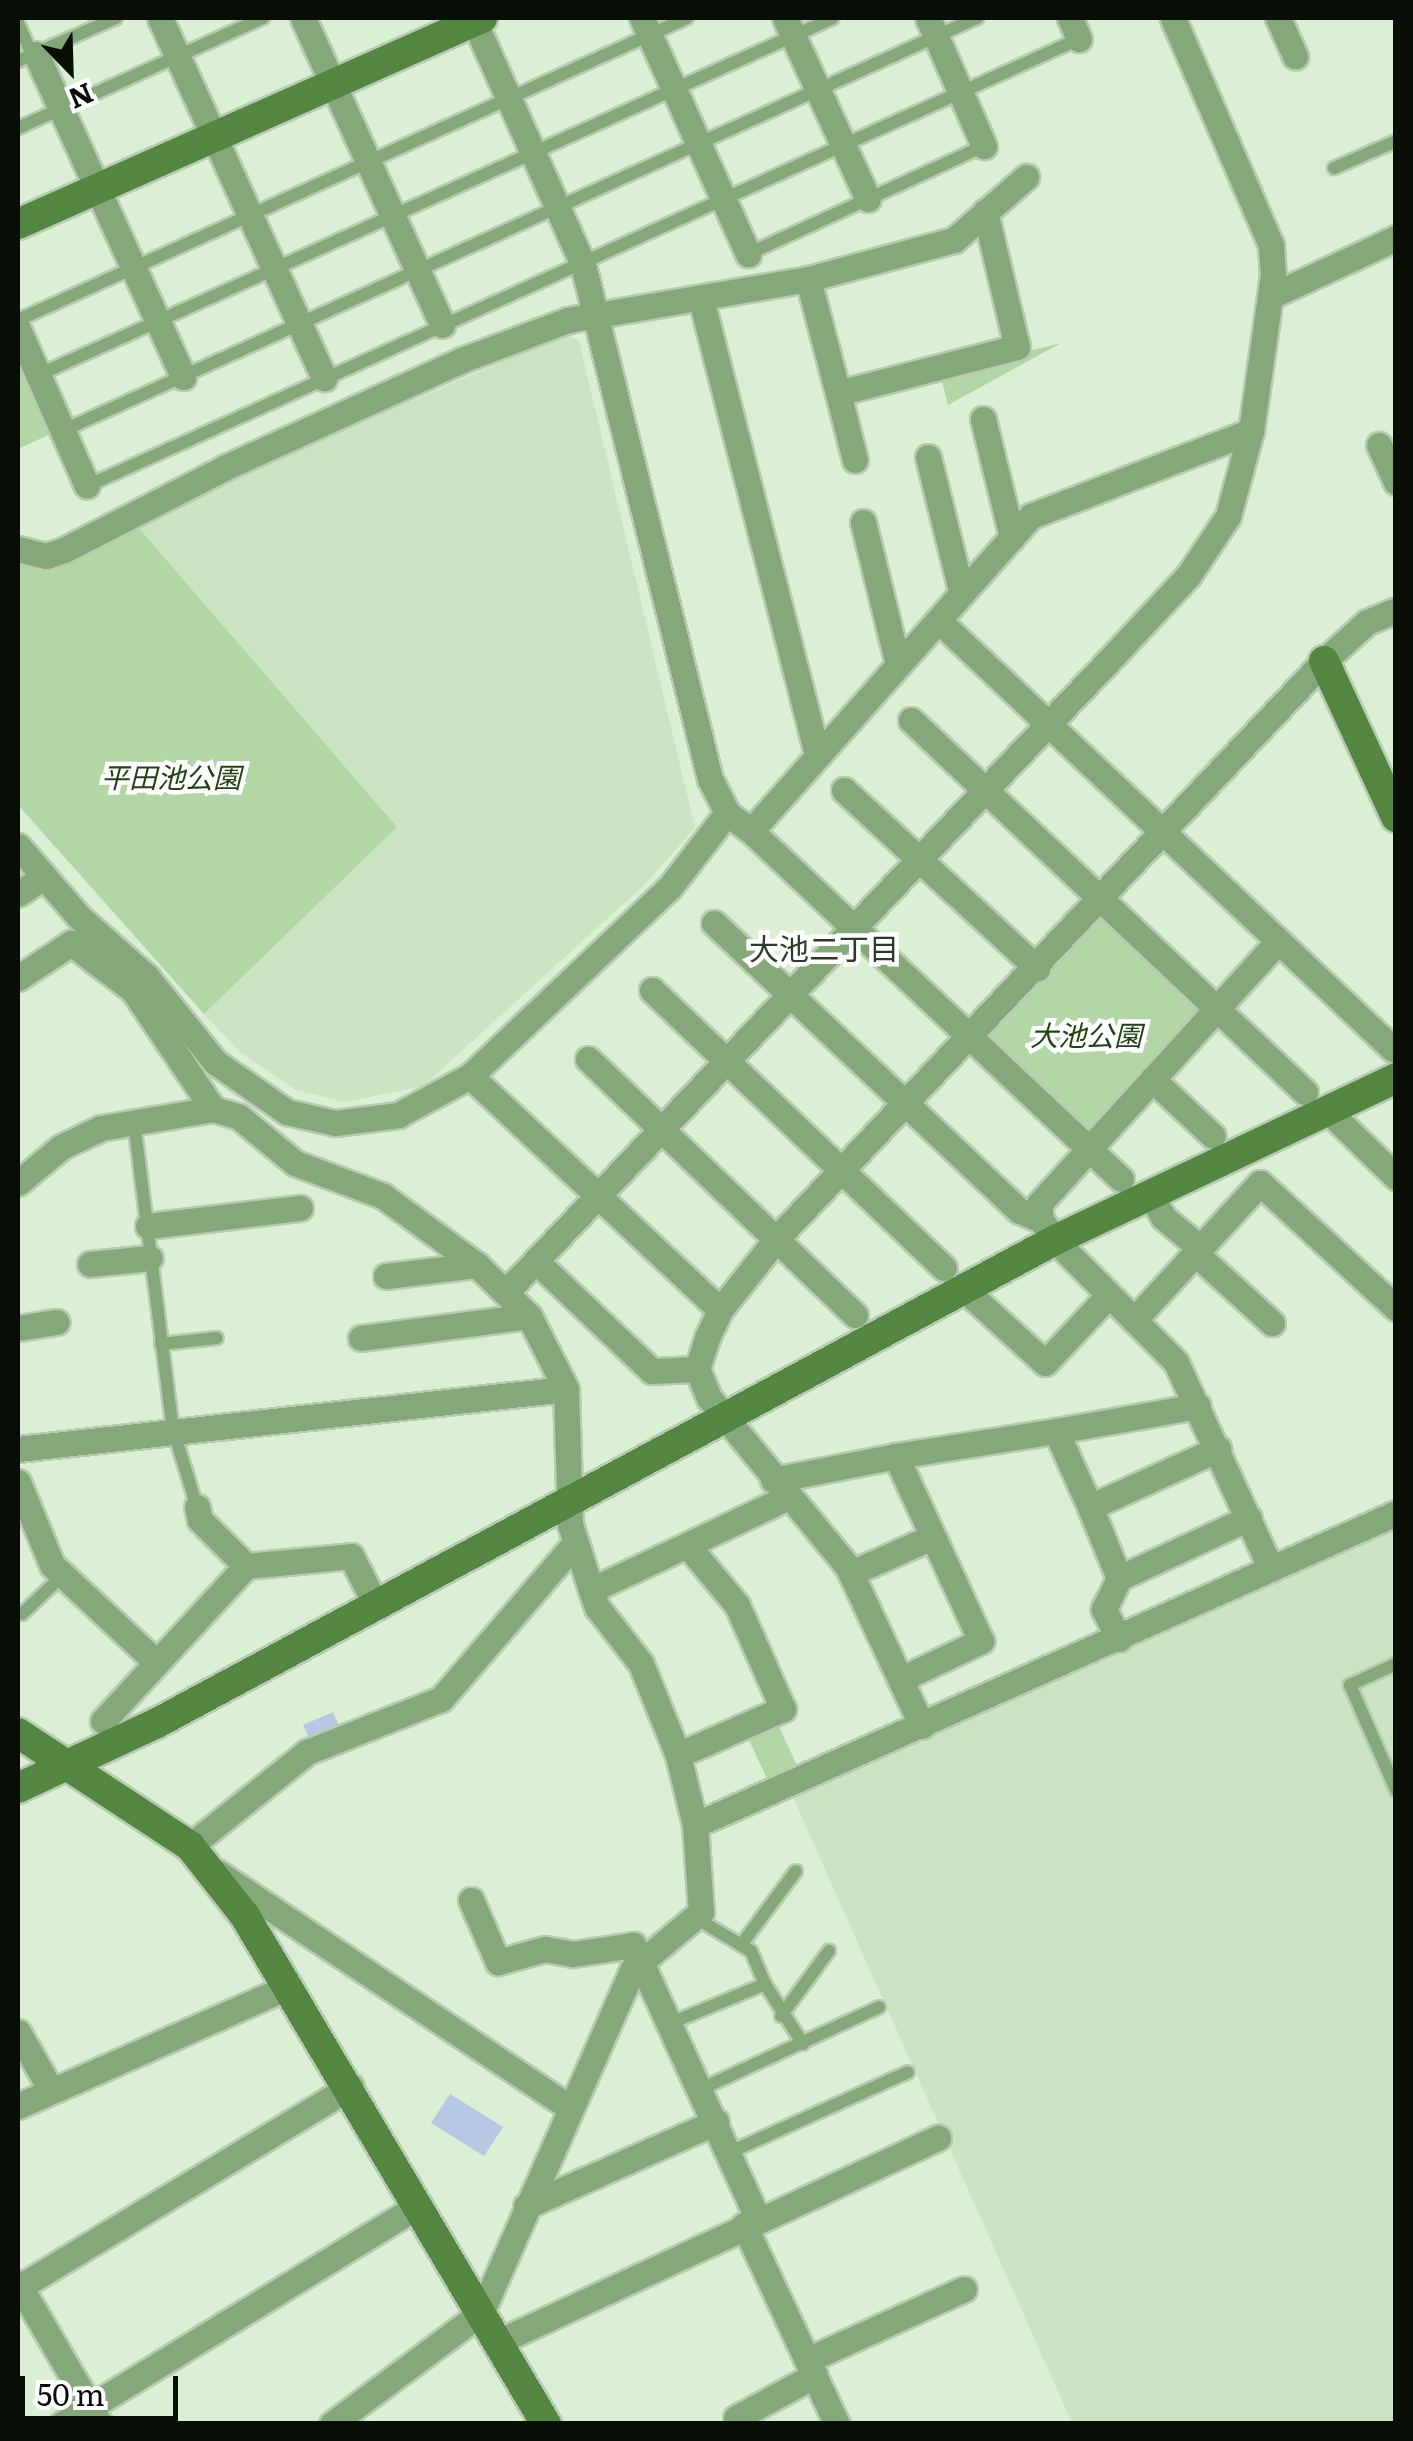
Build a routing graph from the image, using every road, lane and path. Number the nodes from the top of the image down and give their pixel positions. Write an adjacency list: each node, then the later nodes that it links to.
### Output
1 (116, 18): 18 (lane)
2 (160, 18): 16 (street)
3 (263, 18): 16 (lane)
4 (303, 18): 19 (street)
5 (687, 18): 12 (lane)
6 (833, 18): 13 (lane)
7 (977, 18): 14 (lane)
8 (1174, 18): 50 (street)
9 (1278, 18): 17 (street)
10 (476, 19): 19 (street); 23 (street)
11 (18, 22): 18 (lane)
12 (646, 26): 20 (street); 23 (lane)
13 (789, 26): 20 (lane); 21 (street)
14 (932, 27): 21 (lane); 22 (street)
15 (1075, 28): 22 (lane)
16 (177, 55): 24 (lane); 26 (street)
17 (1295, 56)
18 (29, 57): 24 (street)
19 (333, 83): 26 (street); 32 (street)
20 (674, 90): 28 (street); 31 (lane)
21 (818, 90): 28 (lane); 29 (street)
22 (961, 92): 29 (lane); 30 (street)
23 (509, 99): 31 (street); 32 (lane)
24 (60, 108): 25 (lane); 35 (street)
25 (18, 128)
26 (214, 136): 35 (street); 40 (street)
27 (1396, 141): 33 (lane)
28 (700, 144): 37 (street); 38 (lane)
29 (844, 146): 36 (street); 37 (lane)
30 (984, 146): 36 (lane)
31 (533, 154): 38 (street); 41 (lane)
32 (368, 161): 40 (lane); 41 (street)
33 (1334, 168)
34 (1026, 177): 39 (street)
35 (96, 189): 42 (street); 46 (street)
36 (868, 199): 44 (lane)
37 (725, 200): 44 (street); 45 (lane)
38 (558, 209): 45 (street); 48 (lane)
39 (985, 212): 49 (street); 61 (street)
40 (248, 215): 46 (lane); 47 (street)
41 (393, 217): 47 (lane); 48 (street)
42 (18, 224)
43 (1396, 238): 50 (street)
44 (748, 254)
45 (583, 265): 52 (street); 56 (lane)
46 (133, 268): 53 (lane); 54 (street)
47 (273, 270): 54 (lane); 55 (street)
48 (417, 271): 55 (lane); 56 (street)
49 (808, 279): 51 (street); 61 (street)
50 (1270, 296): 64 (street)
51 (701, 299): 52 (street); 80 (street)
52 (592, 318): 72 (street); 83 (street)
53 (18, 320)
54 (157, 321): 58 (lane); 59 (street)
55 (300, 326): 59 (lane); 60 (street)
56 (442, 326): 60 (lane)
57 (18, 329): 58 (street)
58 (38, 375): 63 (street)
59 (183, 377): 63 (lane)
60 (324, 378): 69 (lane)
61 (838, 393): 67 (street)
62 (983, 419): 71 (street)
63 (64, 430): 69 (street)
64 (1251, 431): 71 (street); 79 (street)
65 (1379, 445): 68 (street)
66 (928, 457): 73 (street)
67 (855, 460)
68 (1396, 482)
69 (88, 486)
70 (863, 522): 77 (street)
71 (1012, 537): 73 (street)
72 (18, 549)
73 (962, 594): 75 (street)
74 (1396, 610): 76 (street)
75 (939, 620): 77 (street); 79 (street)
76 (1324, 661): 84 (street); 85 (street)
77 (898, 665): 80 (street)
78 (911, 720): 82 (street)
79 (1048, 722): 82 (street); 85 (street)
80 (817, 755): 86 (street)
81 (844, 790): 88 (street)
82 (986, 790): 88 (street); 91 (street)
83 (727, 814): 86 (street); 105 (street)
84 (1396, 817)
85 (1165, 830): 91 (street); 94 (street)
86 (751, 831): 93 (street)
87 (18, 846): 89 (street)
88 (920, 858): 93 (street); 95 (street)
89 (43, 877): 90 (street); 97 (street)
90 (18, 894)
91 (1099, 902): 95 (street); 100 (street)
92 (714, 923): 99 (street)
93 (854, 928): 99 (street); 101 (street)
94 (1278, 941): 100 (street); 104 (street)
95 (1036, 968): 101 (street)
96 (18, 978): 97 (street)
97 (140, 984): 105 (street); 109 (street)
98 (652, 990): 103 (street)
99 (790, 996): 103 (street); 108 (street)
100 (1216, 1009): 106 (street); 107 (street)
101 (972, 1038): 108 (street); 113 (street)
102 (588, 1060): 111 (street)
103 (728, 1061): 111 (street); 114 (street)
104 (1394, 1064): 107 (street)
105 (470, 1076): 119 (street)
106 (1152, 1078): 112 (street); 113 (street)
107 (1316, 1101): 115 (street); 118 (street)
108 (906, 1106): 114 (street); 122 (street)
109 (213, 1109): 110 (street); 128 (street)
110 (134, 1120): 117 (street); 121 (lane)
111 (662, 1130): 119 (street); 123 (street)
112 (1214, 1136)
113 (1088, 1148): 116 (street); 122 (street)
114 (843, 1171): 123 (street); 130 (street)
115 (1396, 1177)
116 (1120, 1179)
117 (18, 1182)
118 (1151, 1195): 122 (street); 124 (street)
119 (599, 1196): 126 (street); 134 (street)
120 (300, 1208): 121 (street)
121 (148, 1226): 125 (lane)
122 (1048, 1230): 130 (street); 132 (street)
123 (777, 1238): 134 (street); 135 (street)
124 (1198, 1250): 133 (street); 137 (street); 139 (street)
125 (150, 1258): 127 (street); 143 (lane)
126 (538, 1263): 131 (street); 144 (street)
127 (90, 1264)
128 (477, 1265): 129 (street); 131 (street)
129 (386, 1276)
130 (954, 1279): 132 (street); 147 (street)
131 (506, 1292): 136 (street)
132 (1108, 1296): 137 (street)
133 (1396, 1308)
134 (720, 1310): 144 (street)
135 (856, 1315)
136 (529, 1316): 142 (street); 145 (street)
137 (1134, 1320): 146 (street)
138 (58, 1322): 140 (street)
139 (1272, 1323)
140 (18, 1328)
141 (217, 1338): 143 (lane)
142 (361, 1338)
143 (161, 1344): 148 (lane)
144 (697, 1369): 147 (street)
145 (566, 1388): 148 (street); 155 (street)
146 (1198, 1406): 149 (street); 151 (street)
147 (727, 1420): 154 (street); 155 (street)
148 (172, 1429): 150 (street); 156 (lane)
149 (1056, 1431): 152 (street); 157 (street)
150 (18, 1449)
151 (1218, 1449): 157 (street); 159 (street)
152 (896, 1456): 154 (street); 160 (street)
153 (18, 1482): 166 (street)
154 (781, 1488): 162 (street); 165 (street)
155 (571, 1504): 161 (street); 169 (street)
156 (196, 1507): 163 (street)
157 (1090, 1507): 167 (street)
158 (1396, 1513): 164 (street)
159 (1249, 1518): 164 (street); 167 (street)
160 (932, 1538): 165 (street); 174 (street)
161 (576, 1543): 168 (street); 183 (street)
162 (686, 1544): 168 (street); 178 (street)
163 (246, 1566): 169 (street); 172 (street)
164 (1271, 1569): 171 (street)
165 (850, 1573): 174 (street)
166 (64, 1576): 170 (lane); 172 (street)
167 (1119, 1578): 171 (street)
168 (592, 1590): 178 (street)
169 (376, 1606): 179 (street)
170 (22, 1614)
171 (1119, 1639): 176 (street)
172 (156, 1662): 175 (street)
173 (1396, 1664): 181 (lane)
174 (901, 1678): 176 (street)
175 (103, 1721)
176 (922, 1726): 182 (street)
177 (18, 1733): 179 (street)
178 (678, 1755): 182 (street)
179 (66, 1764): 180 (street); 183 (street)
180 (18, 1788)
181 (1396, 1790)
182 (695, 1825): 186 (street)
183 (193, 1852): 191 (street); 202 (street)
184 (796, 1870): 187 (lane)
185 (471, 1900): 189 (street)
186 (696, 1918): 187 (lane); 189 (street)
187 (741, 1945): 190 (lane)
188 (829, 1951): 193 (lane)
189 (644, 1959): 194 (street); 202 (street)
190 (765, 1984): 193 (lane); 194 (lane)
191 (290, 1986): 198 (street); 200 (street)
192 (879, 2007): 196 (lane)
193 (782, 2016): 196 (lane)
194 (672, 2023): 199 (street)
195 (18, 2032): 200 (street)
196 (803, 2044): 199 (lane)
197 (908, 2072): 205 (lane)
198 (351, 2086): 206 (street); 209 (street)
199 (701, 2089): 203 (street)
200 (50, 2090): 201 (street)
201 (18, 2106)
202 (568, 2106): 207 (street)
203 (716, 2122): 205 (street); 207 (street)
204 (938, 2138): 208 (street)
205 (728, 2153): 208 (street)
206 (419, 2205): 211 (street); 214 (street)
207 (526, 2206): 211 (street)
208 (751, 2222): 212 (street); 213 (street)
209 (18, 2286): 214 (street)
210 (964, 2289): 213 (street)
211 (481, 2313): 212 (street); 217 (street)
212 (500, 2341): 218 (street)
213 (811, 2368): 215 (street); 219 (street)
214 (95, 2415): 216 (street)
215 (736, 2418)
216 (62, 2424)
217 (332, 2424)
218 (546, 2424)
219 (837, 2424)

